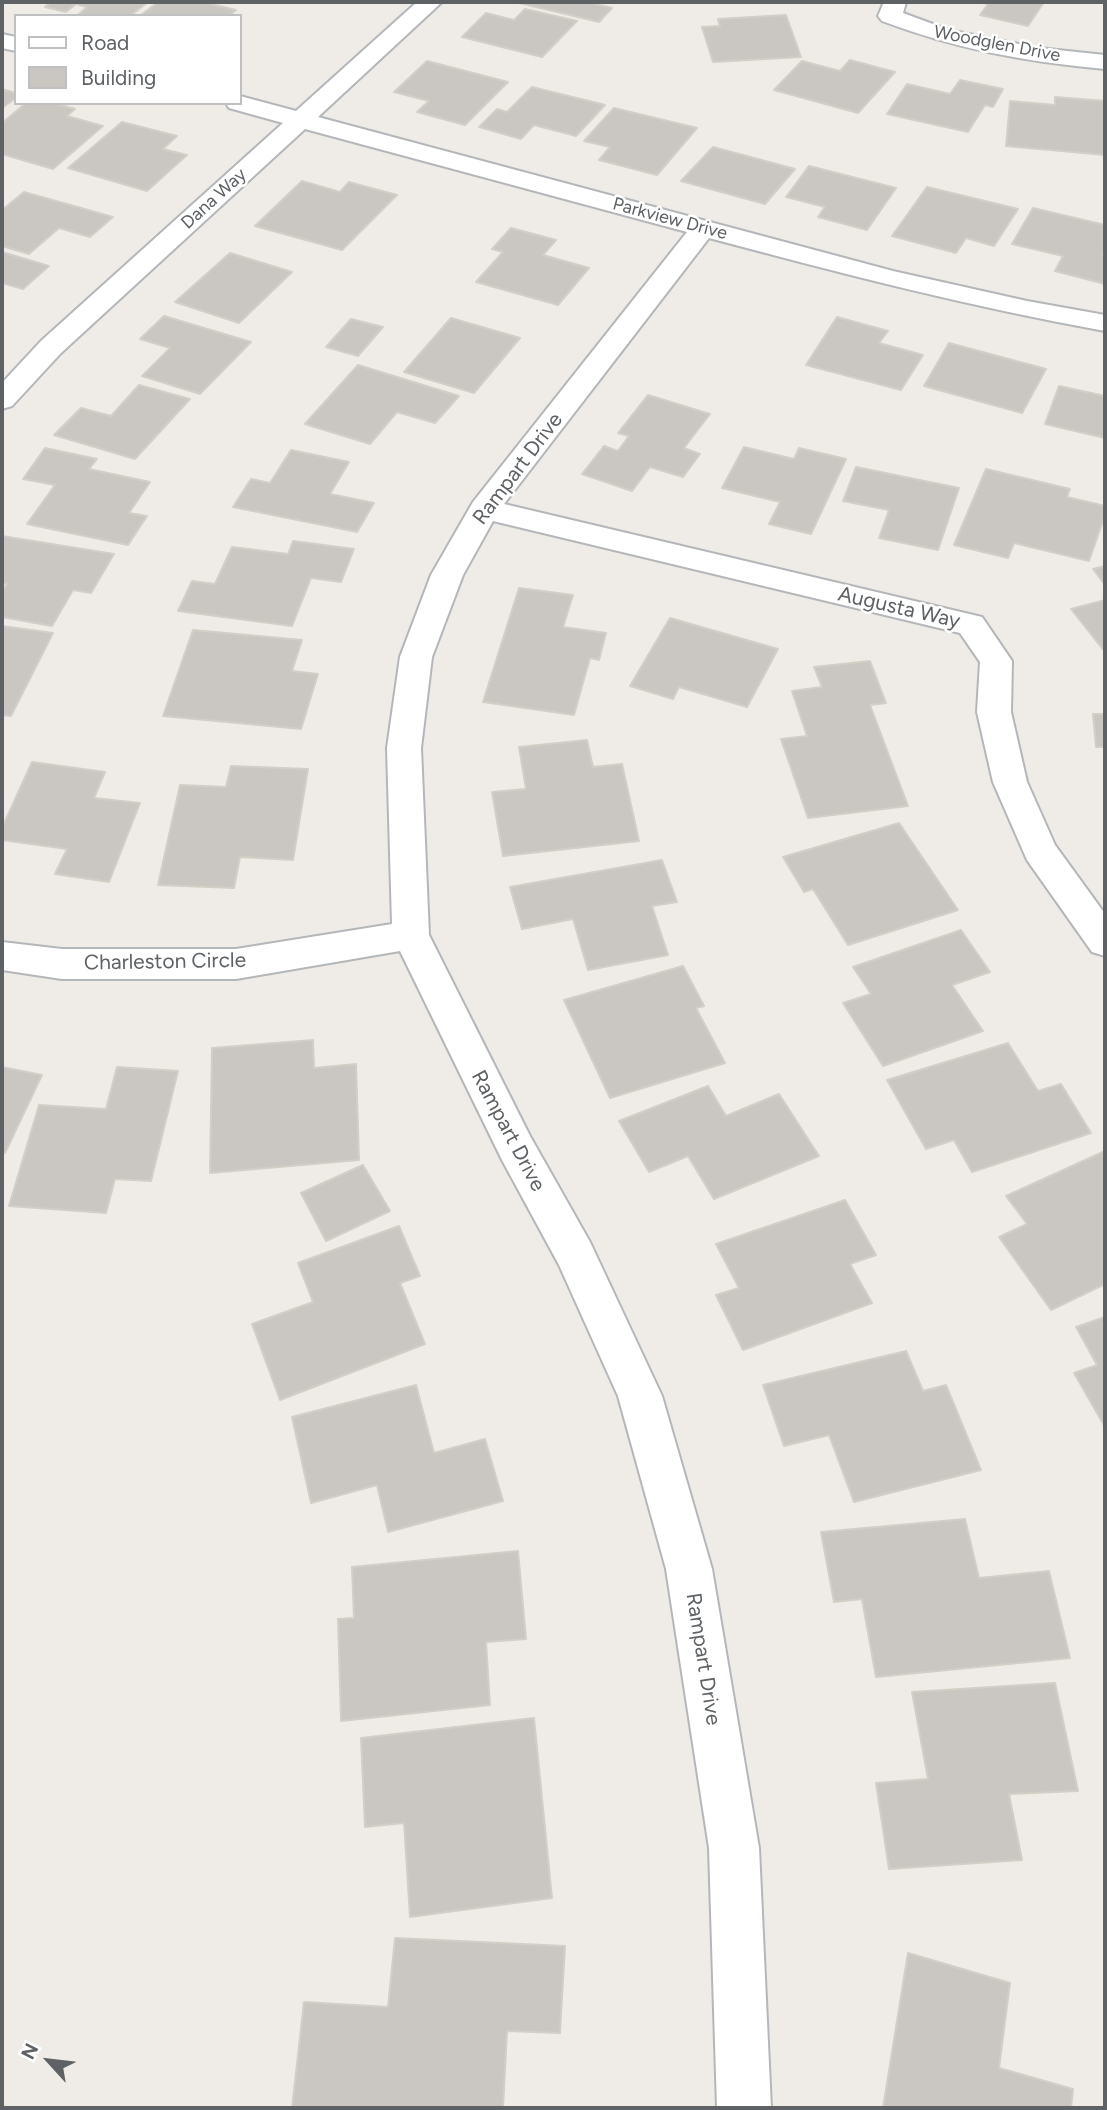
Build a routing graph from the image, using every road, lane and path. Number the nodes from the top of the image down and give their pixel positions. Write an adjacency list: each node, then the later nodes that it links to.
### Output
1 (430, 2): 5 (street, Dana Way)
2 (893, 9): 3 (street, Woodglen Drive)
3 (1105, 62)
4 (242, 104): 5 (street, Parkview Drive)
5 (300, 120): 6 (street, Parkview Drive); 8 (street, Dana Way)
6 (704, 227): 7 (street, Parkview Drive); 9 (street, Rampart Drive)
7 (1105, 323)
8 (2, 400)
9 (484, 509): 10 (street, Rampart Drive); 11 (street, Augusta Way)
10 (411, 935): 12 (street, Charleston Circle); 13 (street, Rampart Drive)
11 (1105, 942)
12 (2, 956)
13 (744, 2108)

